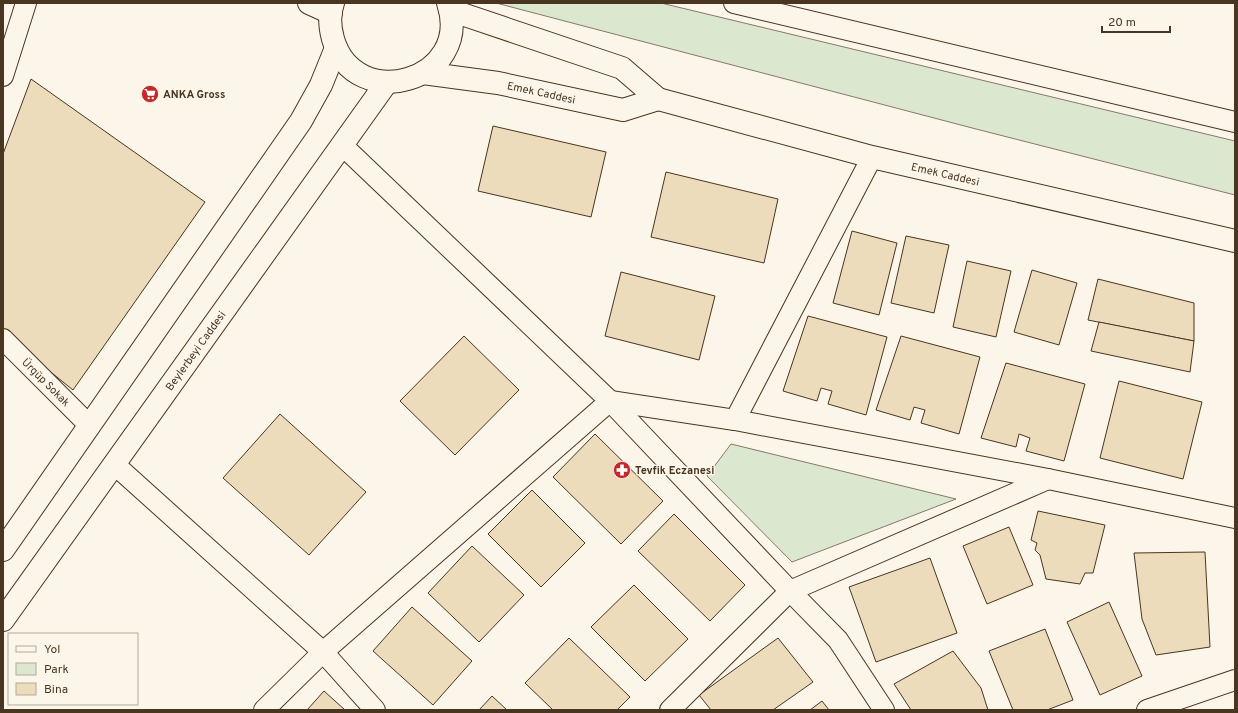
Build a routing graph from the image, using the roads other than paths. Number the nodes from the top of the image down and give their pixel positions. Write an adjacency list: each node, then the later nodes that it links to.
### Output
1 (26, 3): 8 (street)
2 (309, 3): 5 (street, Emek Caddesi)
3 (734, 3): 11 (street)
4 (449, 7): 7 (street, Emek Caddesi); 10 (street, Emek Caddesi)
5 (332, 8): 6 (street, Emek Caddesi)
6 (336, 48): 9 (street, Emek Caddesi); 18 (street)
7 (423, 73): 9 (street, Emek Caddesi); 10 (street, Emek Caddesi)
8 (3, 76)
9 (387, 82): 12 (street, Beylerbeyi Caddesi)
10 (658, 99): 13 (street, Emek Caddesi)
11 (1235, 122)
12 (342, 145): 16 (street); 19 (street, Beylerbeyi Caddesi)
13 (872, 157): 14 (street, Emek Caddesi); 17 (street)
14 (1235, 241)
15 (3, 339): 18 (street, Ürgüp Sokak)
16 (610, 401): 17 (street); 23 (street); 25 (street)
17 (735, 420): 20 (street)
18 (90, 426): 22 (street)
19 (114, 464): 24 (street, Beylerbeyi Caddesi); 25 (street)
20 (1048, 480): 21 (street); 23 (street)
21 (1235, 518)
22 (3, 550)
23 (790, 591): 29 (street); 30 (street)
24 (3, 620)
25 (323, 652): 27 (street); 28 (street)
26 (1235, 680): 31 (street)
27 (264, 710)
28 (375, 710)
29 (670, 710)
30 (884, 710)
31 (1147, 710)

